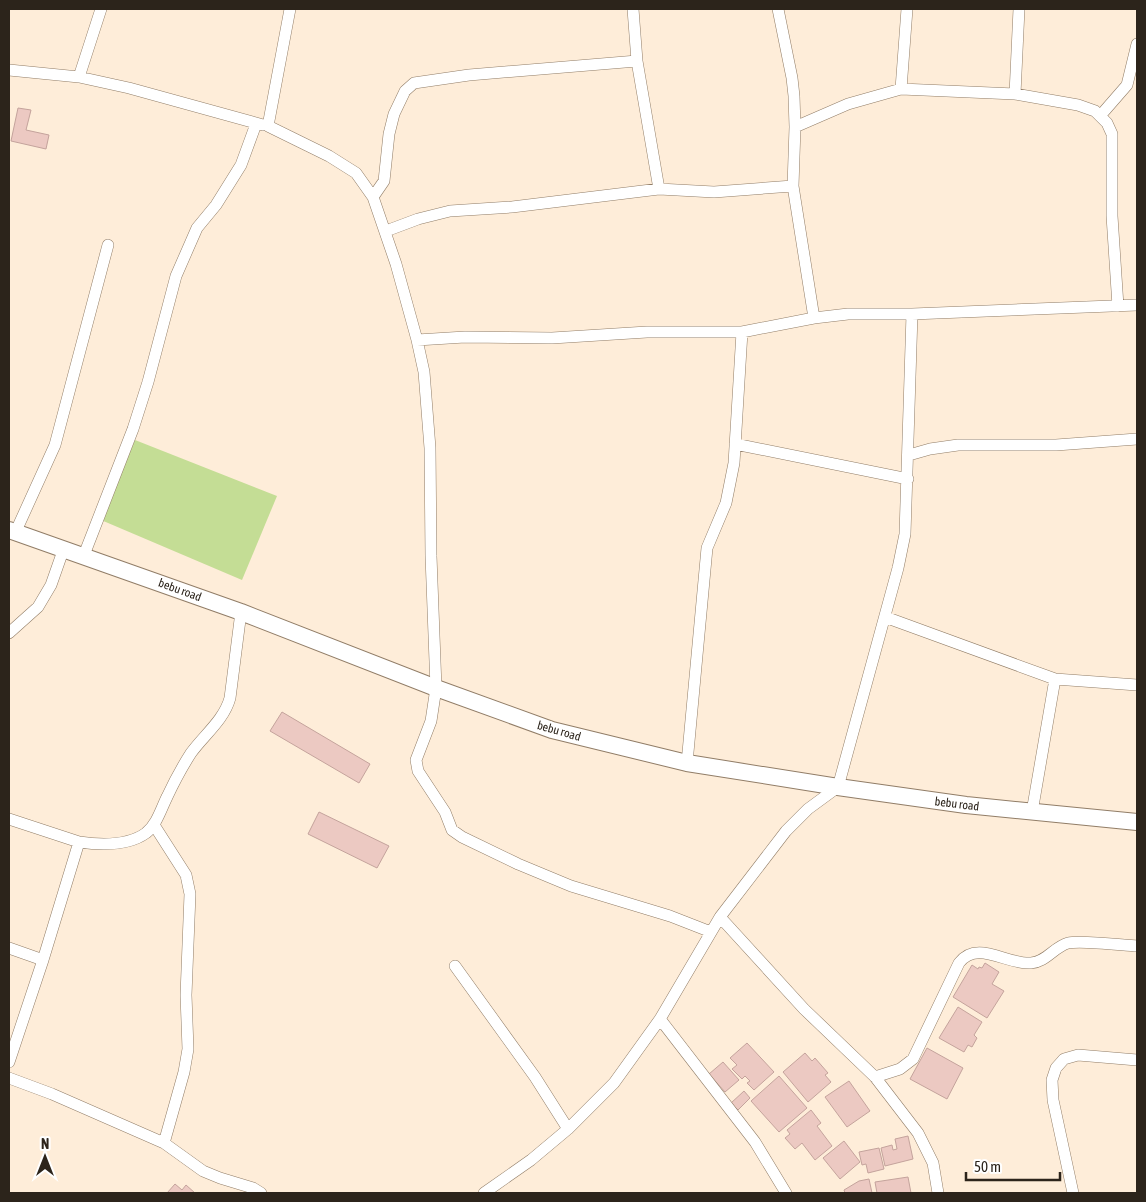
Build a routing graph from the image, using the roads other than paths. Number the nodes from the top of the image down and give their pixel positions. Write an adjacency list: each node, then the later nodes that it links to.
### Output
1 (102, 9): 10 (street)
2 (290, 9): 15 (street)
3 (633, 9): 8 (street)
4 (778, 9): 16 (street)
5 (907, 9): 11 (street)
6 (1019, 9): 12 (street)
7 (1137, 44): 13 (street)
8 (637, 61): 18 (street); 19 (street)
9 (9, 70): 10 (street)
10 (79, 77): 14 (street)
11 (901, 90): 12 (street); 16 (street)
12 (1015, 94): 13 (street)
13 (1100, 116): 23 (street)
14 (256, 124): 15 (street); 34 (street)
15 (268, 126): 19 (street)
16 (795, 126): 17 (street)
17 (793, 186): 18 (street); 25 (street)
18 (659, 189): 20 (street)
19 (373, 197): 20 (street)
20 (386, 232): 27 (street)
21 (108, 245): 32 (street)
22 (1137, 305): 23 (street)
23 (1118, 306): 24 (street)
24 (912, 314): 25 (street); 30 (street)
25 (814, 318): 26 (street)
26 (742, 332): 27 (street); 29 (street)
27 (417, 340): 40 (street)
28 (1137, 439): 30 (street)
29 (735, 444): 31 (street); 41 (street)
30 (908, 456): 31 (street)
31 (908, 479): 36 (street)
32 (12, 530): 33 (street, bebu road)
33 (64, 548): 34 (street, bebu road); 37 (street)
34 (84, 555): 35 (street, bebu road)
35 (240, 612): 40 (street, bebu road); 46 (street)
36 (885, 617): 38 (street); 42 (street)
37 (9, 633)
38 (1055, 679): 39 (street); 43 (street)
39 (1137, 686)
40 (436, 688): 41 (street, bebu road); 49 (street)
41 (687, 763): 42 (street, bebu road)
42 (838, 787): 43 (street, bebu road); 48 (street)
43 (1032, 812): 45 (street, bebu road)
44 (9, 819): 47 (street)
45 (1137, 822)
46 (154, 825): 47 (street); 60 (street)
47 (79, 842): 52 (street)
48 (720, 917): 49 (street); 57 (street)
49 (711, 932): 54 (street)
50 (1137, 946): 57 (street)
51 (9, 948): 52 (street)
52 (43, 960): 56 (street)
53 (455, 966): 59 (street)
54 (660, 1019): 59 (street); 63 (street)
55 (1137, 1060): 65 (street)
56 (9, 1062)
57 (876, 1077): 64 (street)
58 (9, 1078): 60 (street)
59 (568, 1129): 62 (street)
60 (164, 1143): 61 (street)
61 (261, 1193)
62 (484, 1193)
63 (786, 1193)
64 (938, 1193)
65 (1073, 1193)

